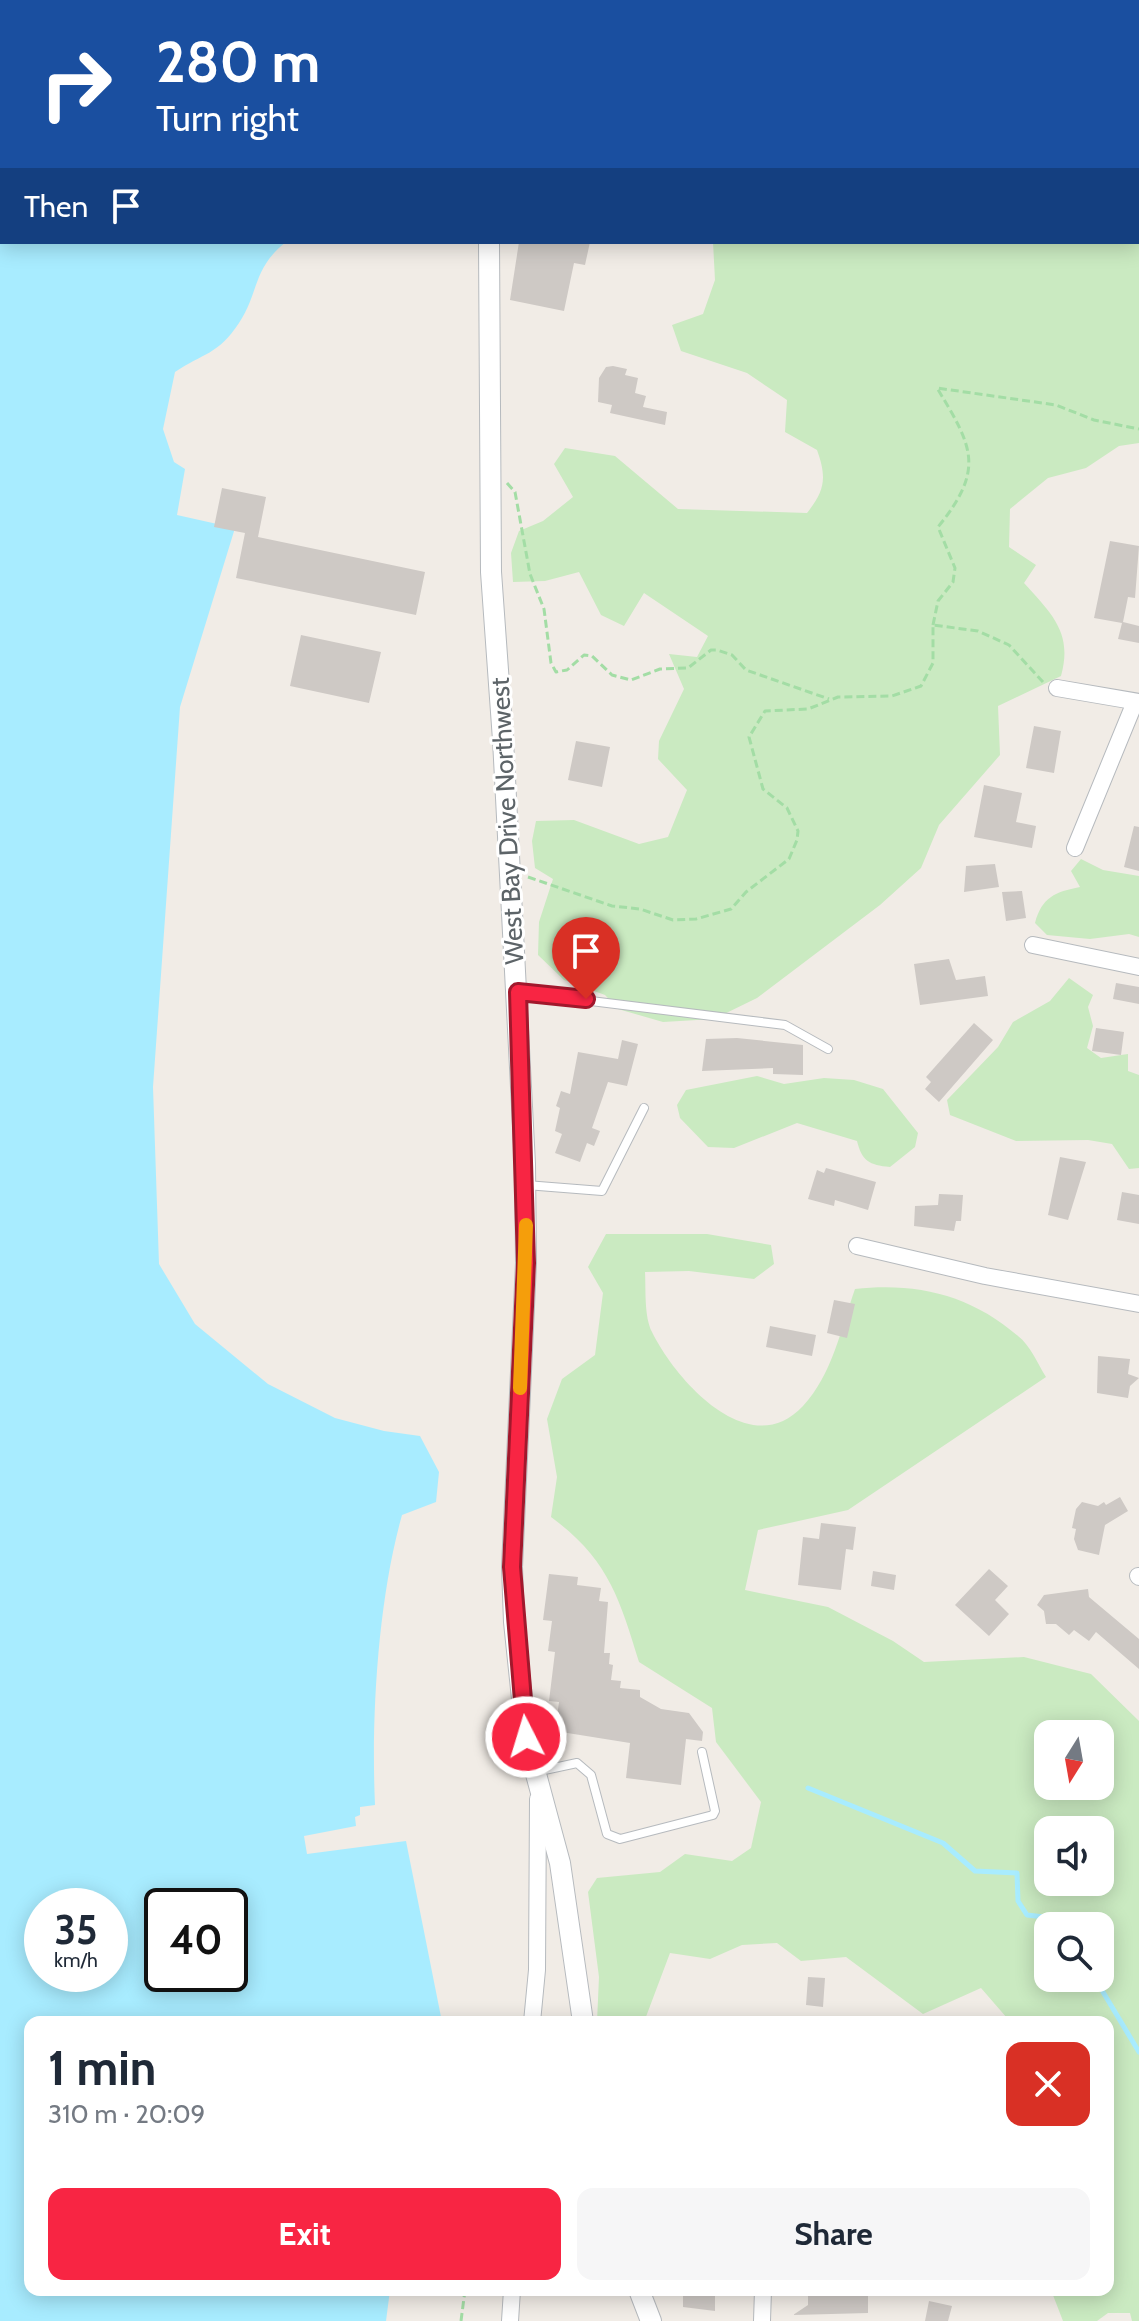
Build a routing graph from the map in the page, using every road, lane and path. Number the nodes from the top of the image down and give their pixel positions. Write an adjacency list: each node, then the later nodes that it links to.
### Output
1 (489, 244): 12 (street, West Bay Drive Northwest)
2 (1139, 429): 4 (path)
3 (504, 481): 6 (path)
4 (933, 625): 5 (path); 6 (path)
5 (1057, 688): 7 (street)
6 (829, 699): 9 (path)
7 (1137, 702): 8 (street)
8 (1075, 848)
9 (524, 876)
10 (1033, 945): 11 (street)
11 (1139, 967)
12 (518, 992): 13 (lane); 15 (street, West Bay Drive Northwest)
13 (828, 1049)
14 (644, 1108): 15 (lane)
15 (525, 1185): 19 (street, West Bay Drive Northwest)
16 (857, 1246): 17 (street)
17 (1139, 1304)
18 (702, 1752): 19 (lane)
19 (536, 1781): 20 (street, West Bay Drive Northwest); 21 (street)
20 (533, 2016)
21 (582, 2016)
22 (464, 2296): 26 (path)
23 (512, 2296): 27 (street)
24 (641, 2296): 28 (street)
25 (763, 2296): 29 (street)
26 (461, 2321)
27 (510, 2321)
28 (651, 2321)
29 (762, 2321)

